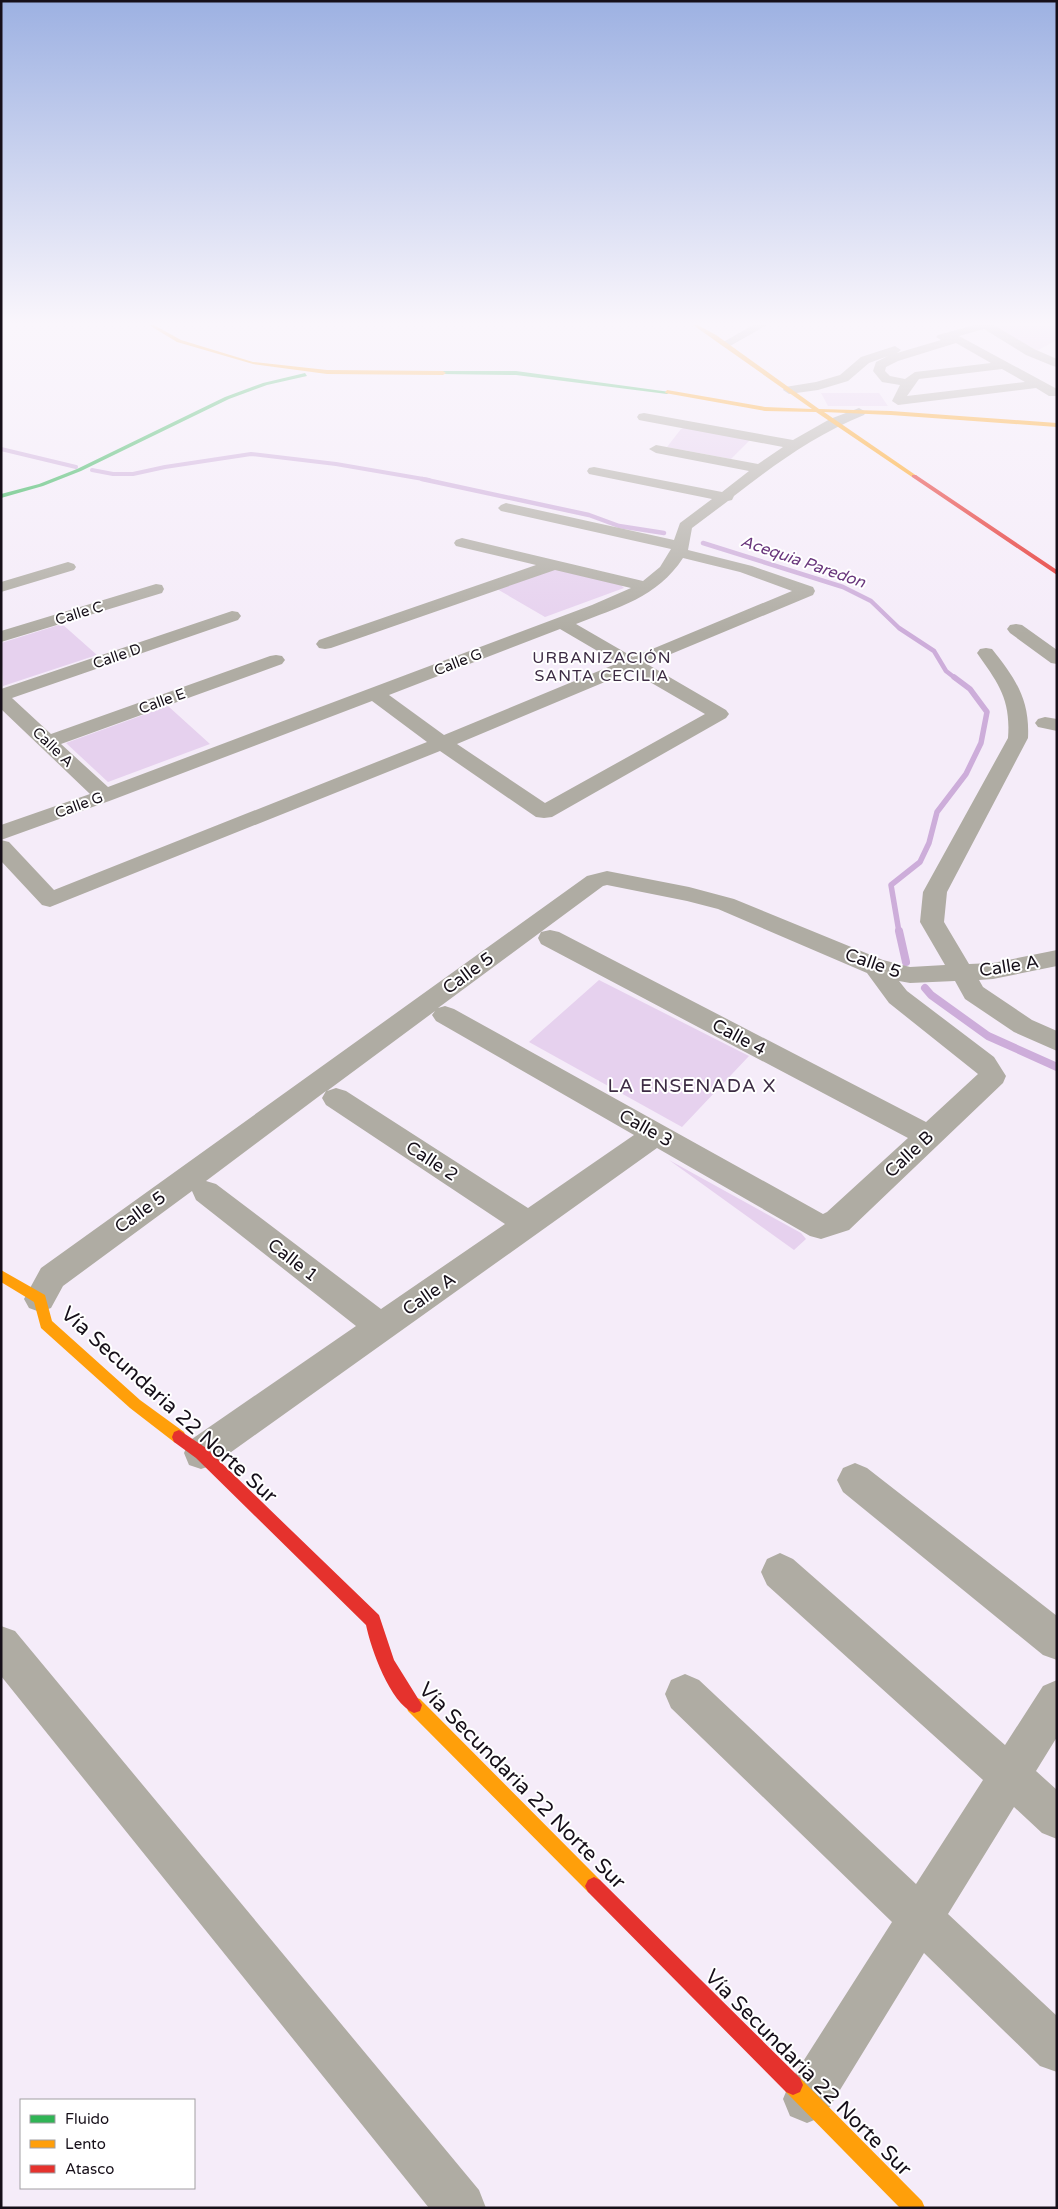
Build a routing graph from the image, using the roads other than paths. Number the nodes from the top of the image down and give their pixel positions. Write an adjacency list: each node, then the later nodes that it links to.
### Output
1 (166, 428): 11 (street)
2 (674, 428): 7 (street)
3 (706, 428): 6 (street)
4 (824, 428): 6 (street, Calle G)
5 (843, 428): 18 (street)
6 (797, 445): 8 (street, Calle G)
7 (656, 449): 8 (street); 10 (street)
8 (762, 469): 12 (street, Calle G)
9 (594, 471): 10 (street)
10 (632, 478): 12 (street)
11 (1, 496)
12 (727, 497): 15 (street, Calle G)
13 (506, 508): 15 (street)
14 (462, 543): 16 (street)
15 (680, 550): 20 (street, Calle G); 30 (street)
16 (553, 565): 20 (street); 26 (street)
17 (68, 567): 19 (street)
18 (1057, 573)
19 (1, 587)
20 (648, 587): 23 (street, Calle G)
21 (156, 589): 25 (street, Calle C)
22 (232, 616): 32 (street, Calle D)
23 (562, 623): 30 (street); 31 (street, Calle G)
24 (1016, 629): 28 (street)
25 (1, 637)
26 (325, 644)
27 (986, 653): 41 (street)
28 (1057, 659)
29 (276, 660): 33 (street, Calle E)
30 (631, 663): 34 (street); 34 (street)
31 (375, 694): 34 (street); 35 (street, Calle G)
32 (1, 696): 33 (street, Calle A)
33 (48, 742): 35 (street, Calle A)
34 (442, 743): 37 (street)
35 (105, 796): 36 (street, Calle G)
36 (1, 833)
37 (1, 847)
38 (550, 938): 46 (street, Calle 4)
39 (1057, 958): 41 (street, Calle A)
40 (876, 967): 41 (street, Calle 5); 46 (street, Calle B); 51 (street, Calle 5)
41 (961, 973): 43 (street)
42 (445, 1015): 45 (street, Calle 3)
43 (1057, 1042)
44 (336, 1098): 48 (street, Calle 2)
45 (656, 1134): 48 (street, Calle A); 49 (street, Calle 3)
46 (928, 1136): 49 (street, Calle B)
47 (206, 1192): 52 (street, Calle 1)
48 (529, 1224): 52 (street, Calle A)
49 (821, 1227)
50 (1, 1275): 51 (street)
51 (40, 1299): 53 (street, Vía Secundaria 22 Norte Sur)
52 (381, 1327): 53 (street, Calle A)
53 (201, 1453): 64 (street, Vía Secundaria 22 Norte Sur)
54 (855, 1480): 56 (street)
55 (780, 1572): 60 (street)
56 (1057, 1641)
57 (1, 1645): 65 (street)
58 (685, 1694): 62 (street)
59 (1057, 1700): 60 (street)
60 (1009, 1776): 61 (street); 62 (street)
61 (1057, 1818)
62 (920, 1918): 63 (street); 64 (street)
63 (1057, 2049)
64 (807, 2098): 66 (street, Vía Secundaria 22 Norte Sur)
65 (461, 2208)
66 (915, 2208)

